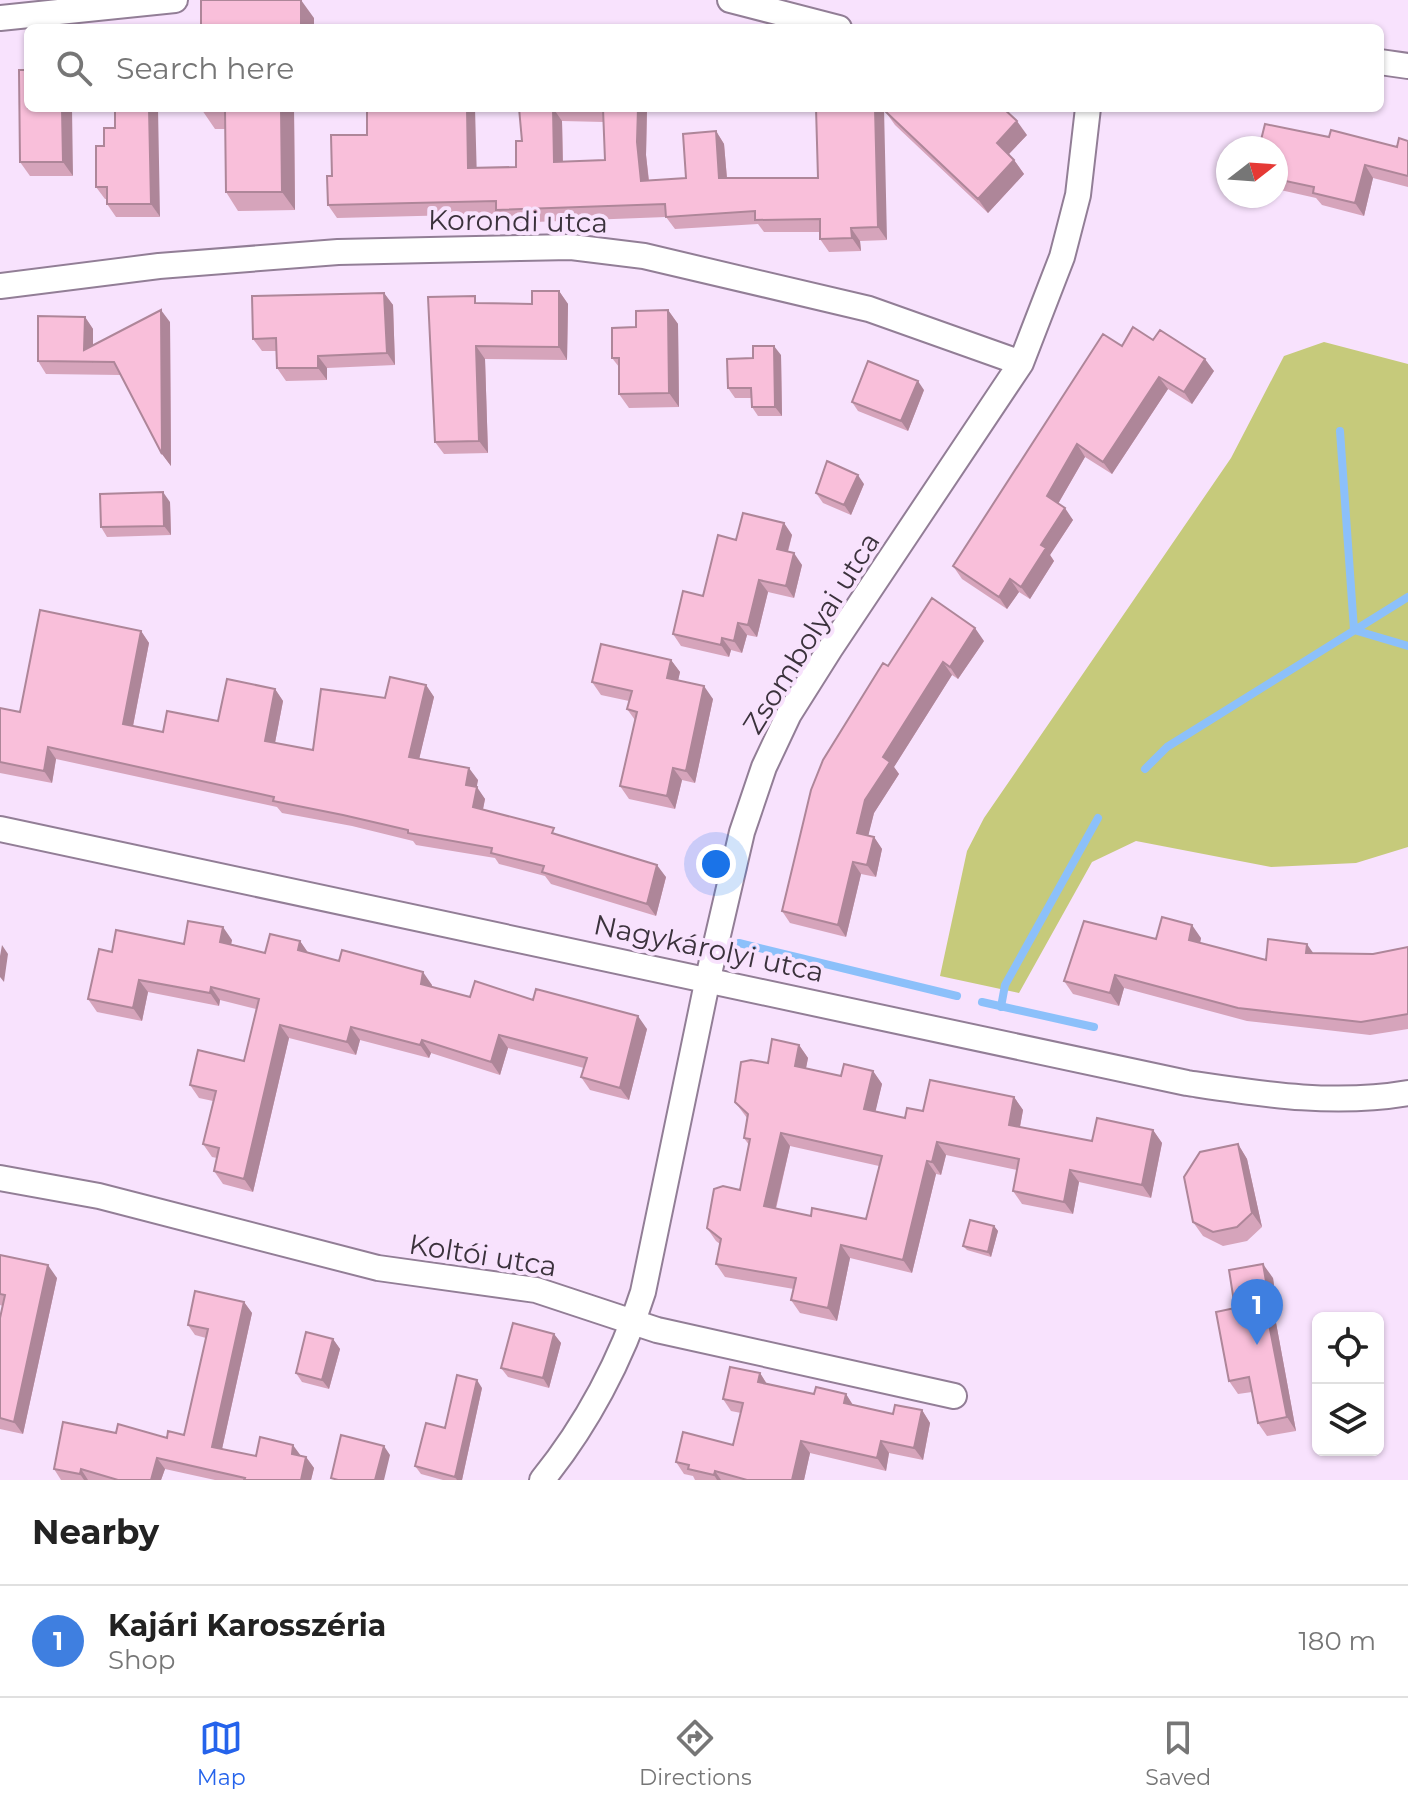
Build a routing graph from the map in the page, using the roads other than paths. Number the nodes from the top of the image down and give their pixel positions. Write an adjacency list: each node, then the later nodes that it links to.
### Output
1 (175, 0): 3 (street)
2 (730, 0): 4 (street)
3 (0, 18)
4 (823, 24)
5 (1384, 63): 6 (street)
6 (1408, 66)
7 (1088, 112): 9 (street, Zsombolyai utca)
8 (0, 286): 9 (street, Korondi utca)
9 (1021, 363): 11 (street, Zsombolyai utca)
10 (0, 829): 11 (street, Nagykárolyi utca)
11 (708, 978): 12 (street, Nagykárolyi utca); 14 (street, Zsombolyai utca)
12 (1408, 1093)
13 (0, 1178): 14 (street, Koltói utca)
14 (634, 1321): 15 (street, Koltói utca); 16 (street, Zsombolyai utca)
15 (954, 1396)
16 (542, 1480)

